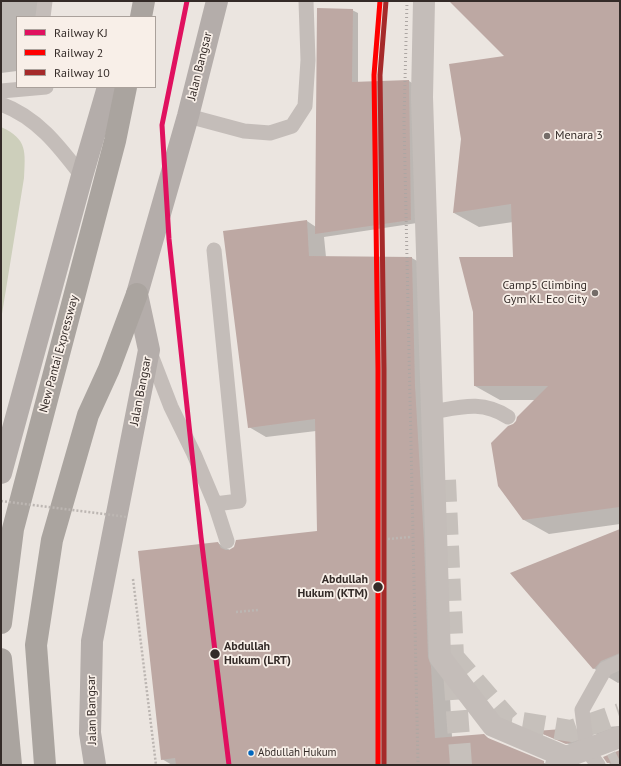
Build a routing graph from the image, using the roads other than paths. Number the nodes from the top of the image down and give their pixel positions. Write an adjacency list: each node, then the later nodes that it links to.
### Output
1 (45, 1): 7 (lane)
2 (135, 1): 8 (main road)
3 (144, 1): 9 (highway)
4 (217, 1): 15 (main road, Jalan Bangsar)
5 (306, 1): 15 (lane)
6 (424, 1): 20 (street)
7 (43, 16)
8 (130, 16)
9 (141, 16)
10 (37, 88): 13 (lane)
11 (108, 88): 16 (main road)
12 (126, 88): 25 (highway, New Pantai Expressway)
13 (1, 92)
14 (1, 104): 16 (lane)
15 (188, 116): 18 (main road, Jalan Bangsar)
16 (82, 176): 22 (main road)
17 (214, 250): 23 (lane)
18 (137, 294): 19 (main road, Jalan Bangsar); 32 (highway)
19 (149, 350): 23 (lane); 33 (main road, Jalan Bangsar)
20 (432, 412): 21 (lane); 30 (street)
21 (508, 417)
22 (1, 473)
23 (215, 504): 24 (lane)
24 (227, 541)
25 (1, 623)
26 (1, 659): 31 (highway)
27 (620, 662): 29 (lane)
28 (620, 737): 29 (street)
29 (593, 757): 30 (street)
30 (561, 761)
31 (11, 765)
32 (45, 765)
33 (95, 765)

